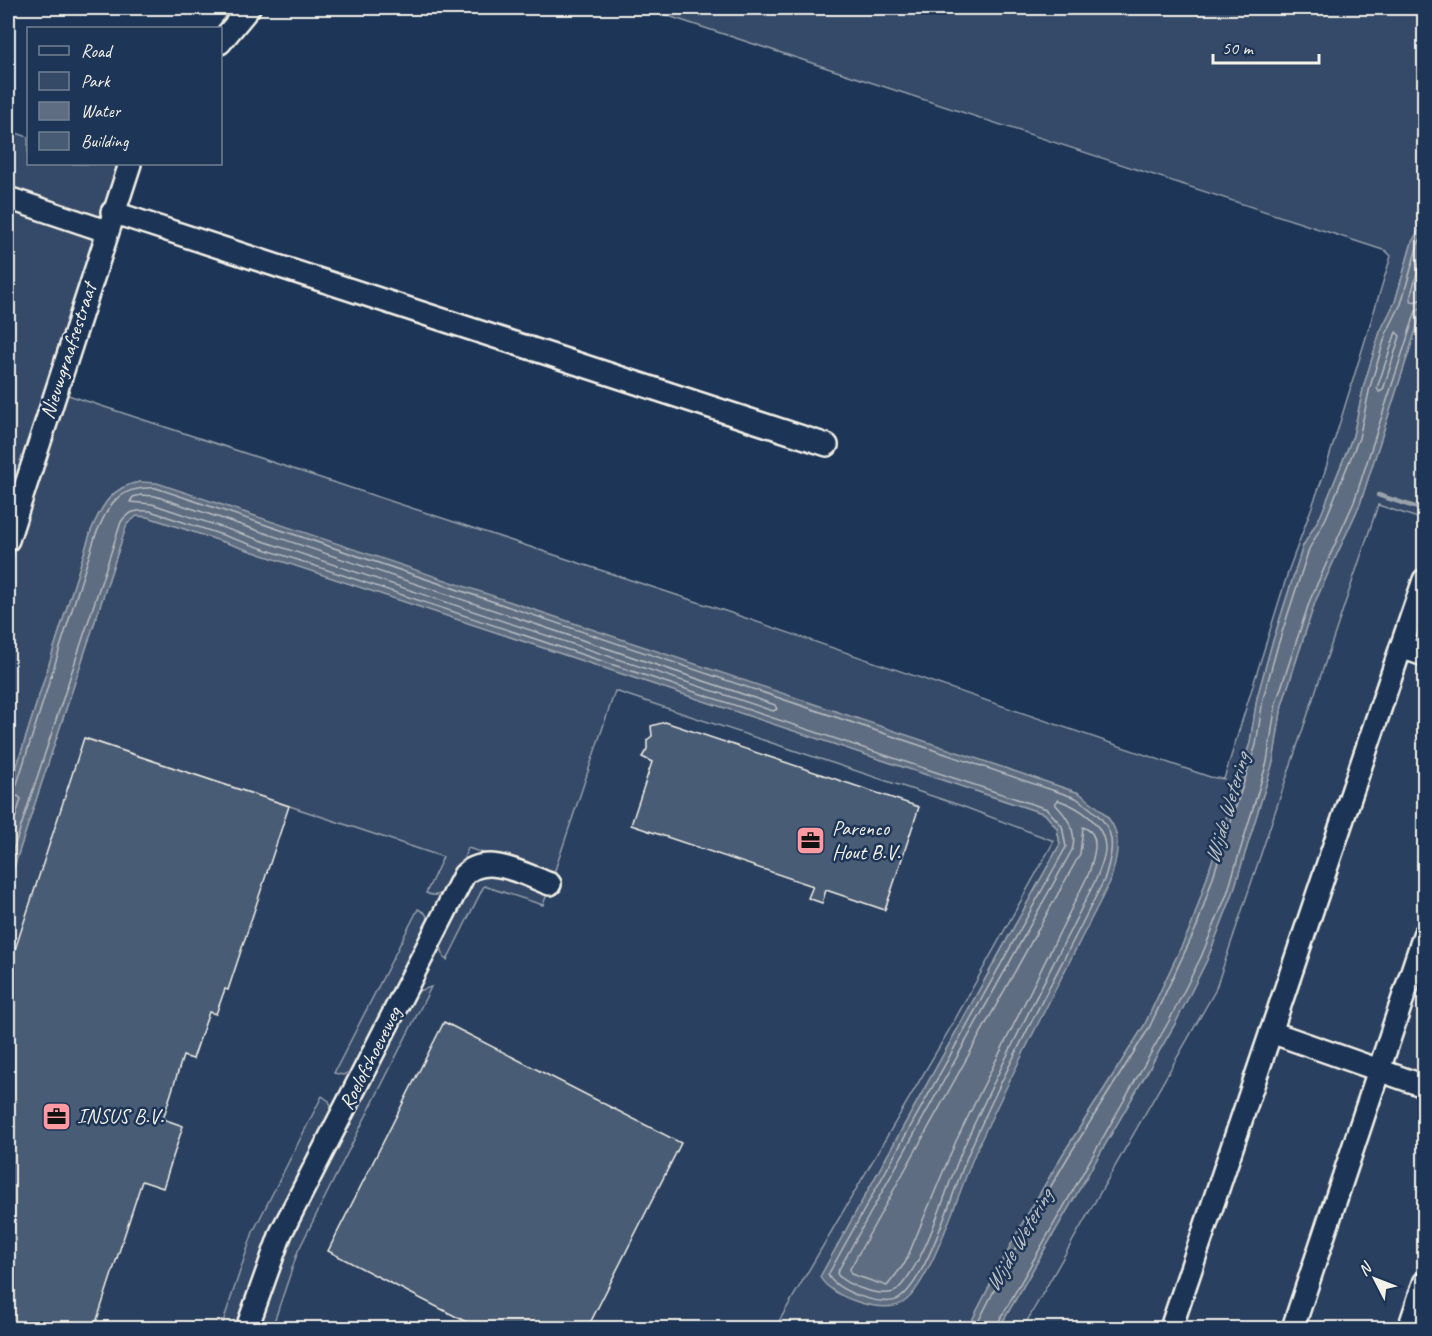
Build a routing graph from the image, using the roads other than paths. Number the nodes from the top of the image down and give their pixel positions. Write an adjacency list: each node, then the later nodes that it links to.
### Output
1 (249, 8): 2 (street)
2 (222, 41)
3 (130, 165): 5 (street, Nieuwgraafsestraat)
4 (8, 198): 5 (street)
5 (110, 222): 6 (street); 7 (street, Nieuwgraafsestraat)
6 (827, 445)
7 (8, 540)
8 (1425, 580): 9 (street)
9 (1401, 647): 10 (street); 13 (street)
10 (1425, 655)
11 (550, 884): 17 (street, Roelofshoeveweg)
12 (1425, 935): 14 (street)
13 (1271, 1032): 14 (street); 18 (street)
14 (1379, 1070): 15 (street); 19 (street)
15 (1425, 1086)
16 (1425, 1283): 20 (street)
17 (247, 1329)
18 (1171, 1329)
19 (1293, 1329)
20 (1409, 1329)

